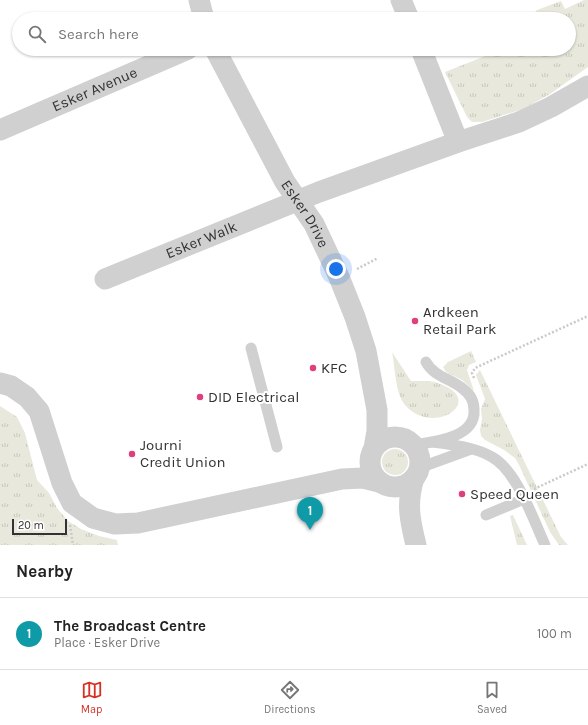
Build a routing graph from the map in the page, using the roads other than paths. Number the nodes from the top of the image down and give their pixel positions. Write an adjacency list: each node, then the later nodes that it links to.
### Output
1 (199, 0): 3 (street)
2 (401, 0): 4 (street)
3 (202, 12)
4 (406, 12)
5 (172, 56): 9 (street, Esker Avenue)
6 (219, 56): 11 (street, Esker Drive)
7 (424, 56): 10 (street)
8 (588, 86): 10 (street, Esker Walk)
9 (0, 130)
10 (458, 142): 11 (street, Esker Walk)
11 (298, 200): 12 (street, Esker Walk); 16 (street, Esker Drive)
12 (105, 279)
13 (251, 348): 18 (lane)
14 (426, 362): 17 (lane)
15 (0, 383): 22 (street)
16 (377, 410): 17 (street, Esker Drive); 20 (street, Esker Drive)
17 (415, 441): 19 (lane); 20 (street); 21 (street)
18 (277, 447)
19 (471, 449): 21 (lane); 24 (lane)
20 (373, 452): 22 (street); 23 (street)
21 (417, 473): 23 (street); 26 (street)
22 (342, 479): 23 (street)
23 (383, 484): 26 (street)
24 (523, 497): 25 (lane); 28 (lane)
25 (486, 515)
26 (409, 516): 27 (street)
27 (416, 545)
28 (545, 545)

